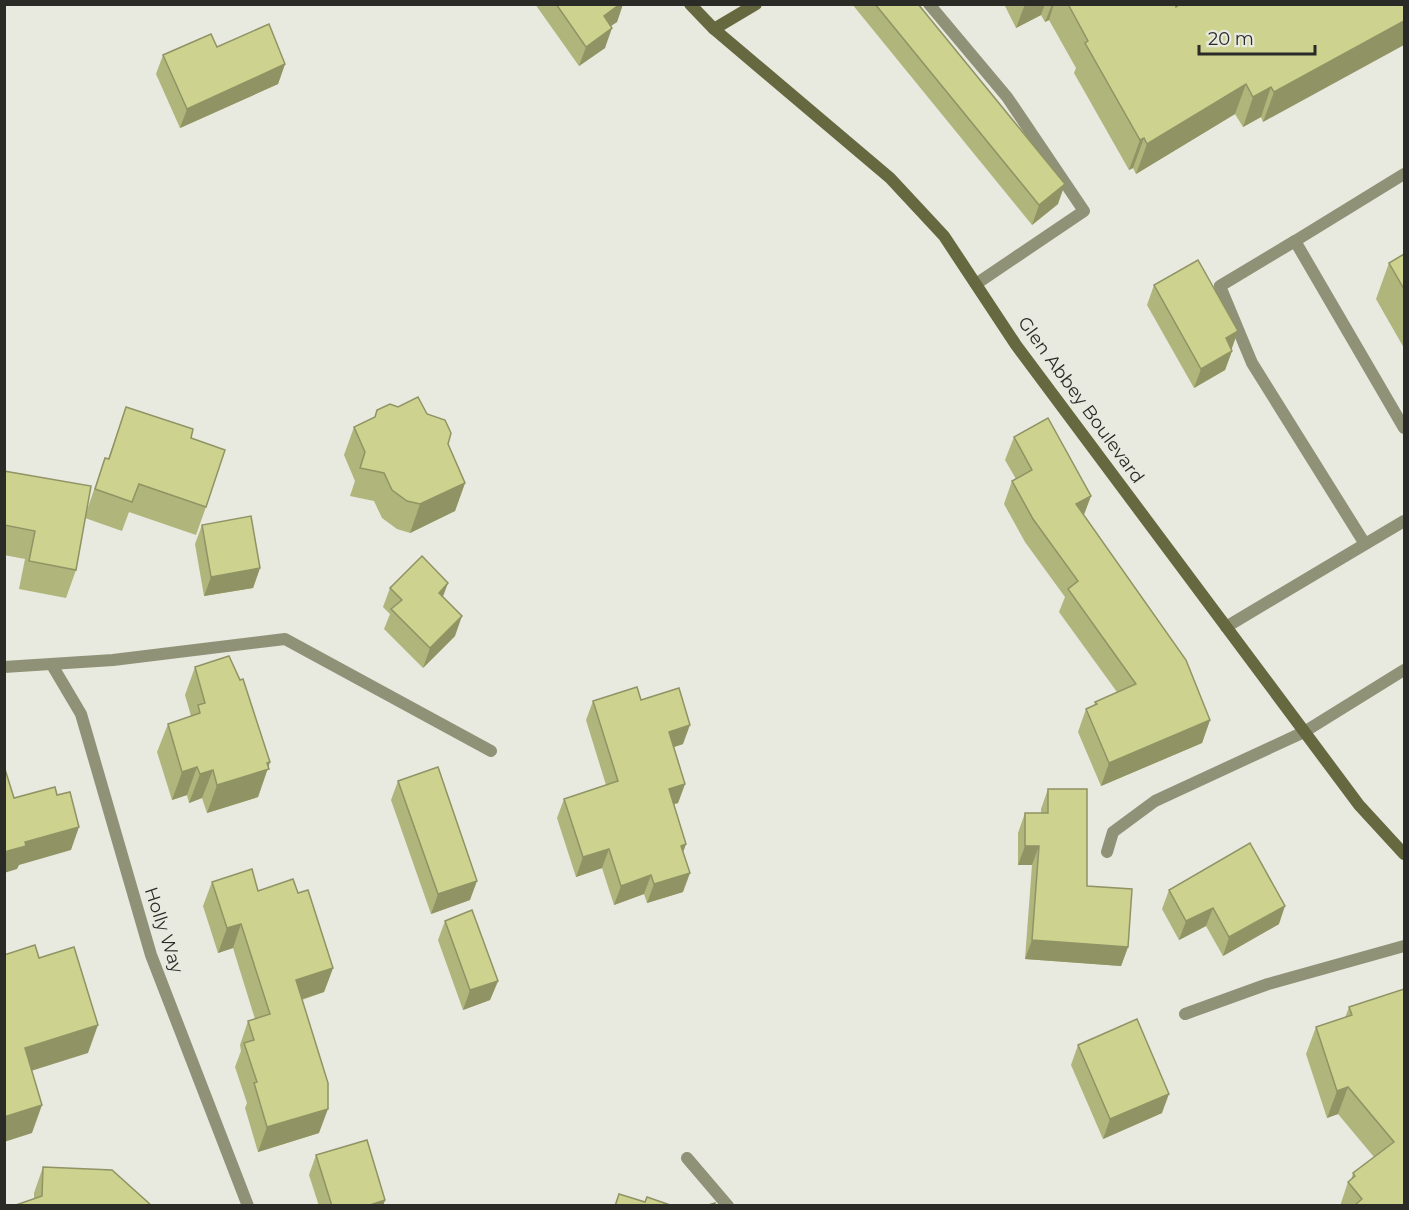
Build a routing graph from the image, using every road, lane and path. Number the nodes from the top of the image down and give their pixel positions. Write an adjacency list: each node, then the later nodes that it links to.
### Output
1 (690, 4): 4 (street, Glen Abbey Boulevard)
2 (756, 4): 4 (street)
3 (929, 4): 7 (street)
4 (714, 29): 7 (street, Glen Abbey Boulevard)
5 (1404, 174): 6 (street)
6 (1295, 241): 8 (street); 10 (street)
7 (976, 284): 11 (street, Glen Abbey Boulevard)
8 (1404, 428)
9 (1404, 521): 10 (street)
10 (1365, 544): 11 (street)
11 (1226, 627): 15 (street, Glen Abbey Boulevard)
12 (52, 665): 13 (street); 16 (street); 22 (street, Holly Way)
13 (4, 667)
14 (1404, 670): 15 (street)
15 (1304, 732): 17 (street); 18 (street, Glen Abbey Boulevard)
16 (491, 751)
17 (1107, 852)
18 (1404, 854)
19 (1404, 946): 20 (street)
20 (1185, 1014)
21 (687, 1158): 23 (street)
22 (248, 1206)
23 (728, 1206)

